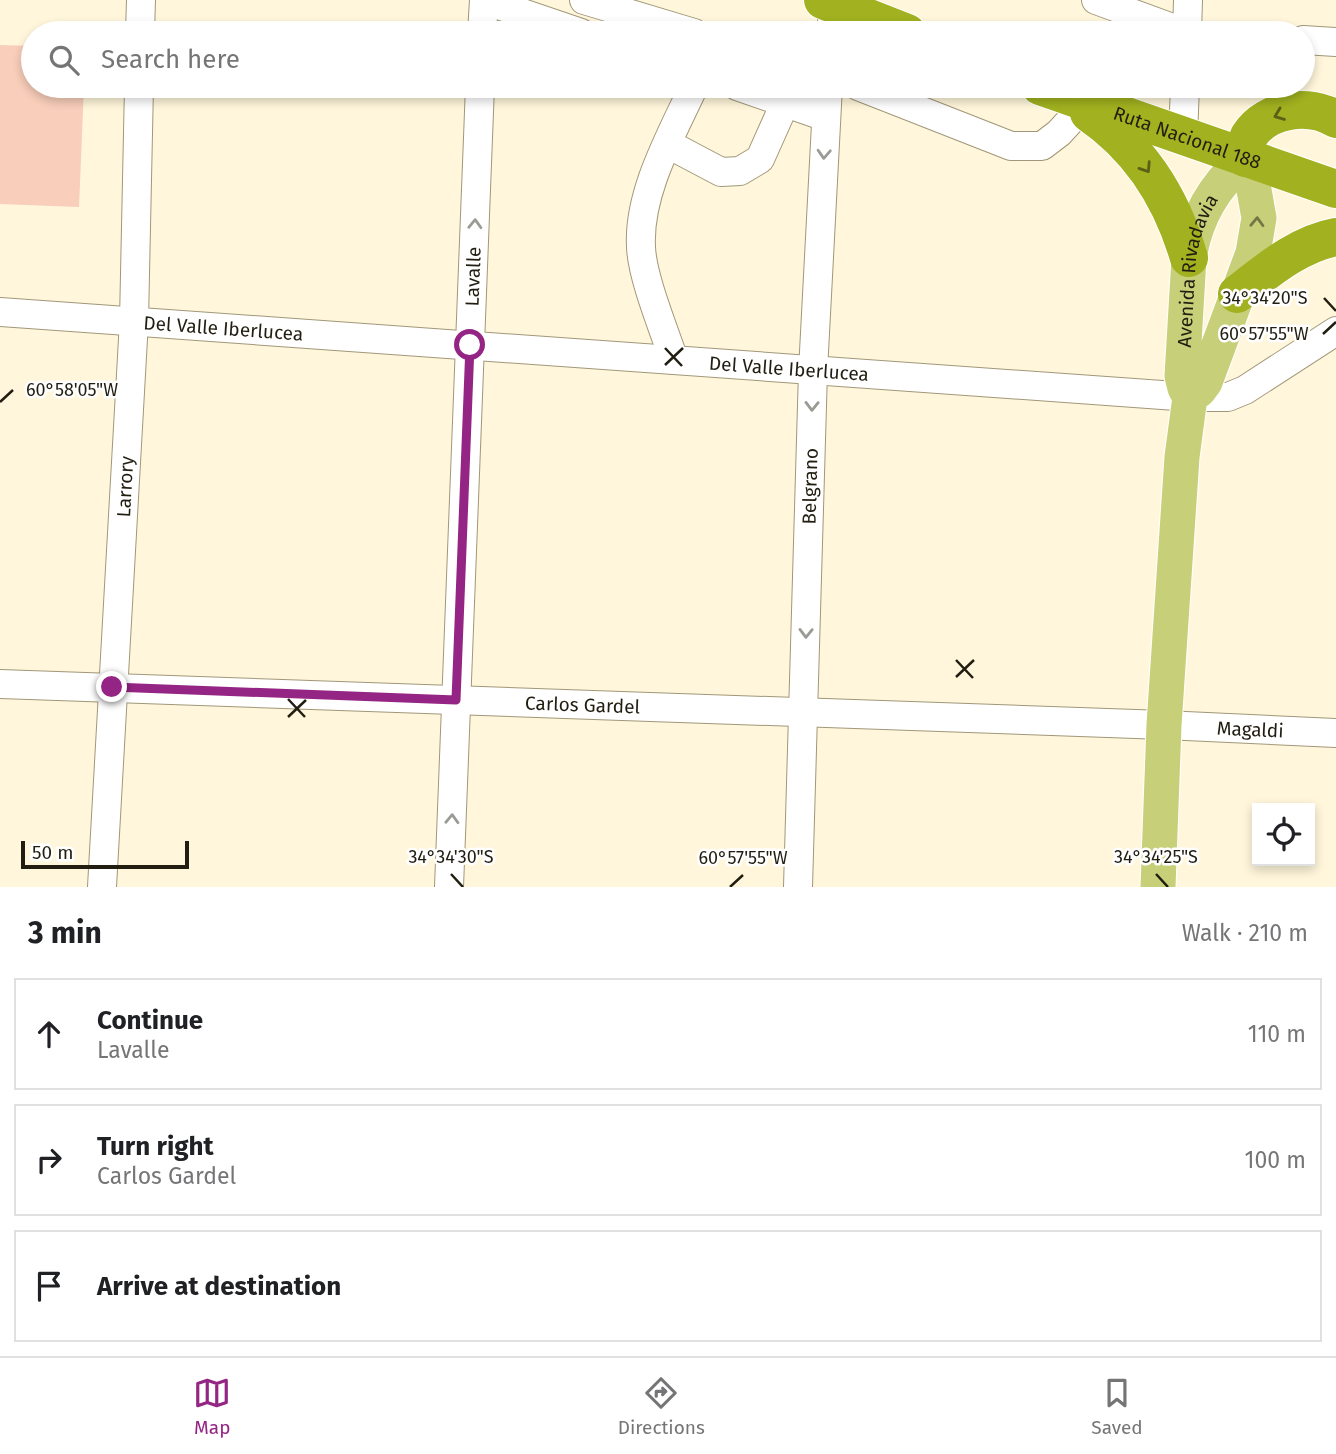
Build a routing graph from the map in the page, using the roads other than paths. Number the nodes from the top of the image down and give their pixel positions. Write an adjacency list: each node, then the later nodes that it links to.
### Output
1 (141, 0): 7 (street)
2 (484, 0): 8 (street); 9 (street)
3 (584, 0): 10 (street)
4 (1096, 0): 12 (street)
5 (1188, 0): 13 (street)
6 (830, 9): 11 (highway)
7 (140, 21)
8 (483, 21)
9 (546, 21)
10 (654, 21)
11 (868, 21)
12 (1153, 21)
13 (1187, 21)
14 (1315, 41): 15 (street)
15 (1336, 42)
16 (139, 98): 37 (street, Larrory)
17 (480, 98): 39 (street, Lavalle, one-way to 17)
18 (689, 98): 30 (street)
19 (771, 98): 26 (street)
20 (827, 98): 27 (street, Belgrano)
21 (889, 98): 22 (street)
22 (1060, 98)
23 (1063, 98): 34 (highway, one-way to 34)
24 (1066, 98): 29 (highway, Ruta Nacional 188)
25 (1185, 98): 29 (street)
26 (785, 103): 27 (street); 30 (street)
27 (825, 117): 41 (street, Belgrano, one-way to 41)
28 (1336, 119): 31 (highway, one-way to 31)
29 (1183, 136): 31 (highway, Ruta Nacional 188)
30 (668, 144): 40 (street)
31 (1245, 158): 32 (highway, Ruta Nacional 188); 34 (main road, Avenida Rivadavia); 35 (main road, Avenida Rivadavia, one-way to 31)
32 (1336, 189)
33 (1336, 237): 35 (highway)
34 (1189, 258): 42 (main road, Avenida Rivadavia)
35 (1237, 294): 42 (main road, Avenida Rivadavia)
36 (0, 312): 37 (street, Del Valle Iberlucea)
37 (134, 321): 39 (street, Del Valle Iberlucea); 44 (street, Larrory)
38 (1336, 331): 42 (street, Del Valle Iberlucea)
39 (470, 345): 40 (street, Del Valle Iberlucea); 45 (street, Lavalle)
40 (674, 360): 41 (street, Del Valle Iberlucea)
41 (813, 371): 42 (street, Del Valle Iberlucea); 46 (street, Belgrano, one-way to 46)
42 (1195, 397): 47 (main road, Avenida Rivadavia)
43 (0, 684): 44 (street, Carlos Gardel)
44 (112, 687): 45 (street, Carlos Gardel); 49 (street, Larrory)
45 (456, 700): 46 (street, Carlos Gardel); 50 (street, Lavalle, one-way to 45)
46 (804, 712): 47 (street, Carlos Gardel); 51 (street, Belgrano)
47 (1164, 725): 48 (street, Magaldi); 52 (main road, Avenida Rivadavia)
48 (1336, 733)
49 (102, 887)
50 (449, 887)
51 (798, 887)
52 (1158, 887)

